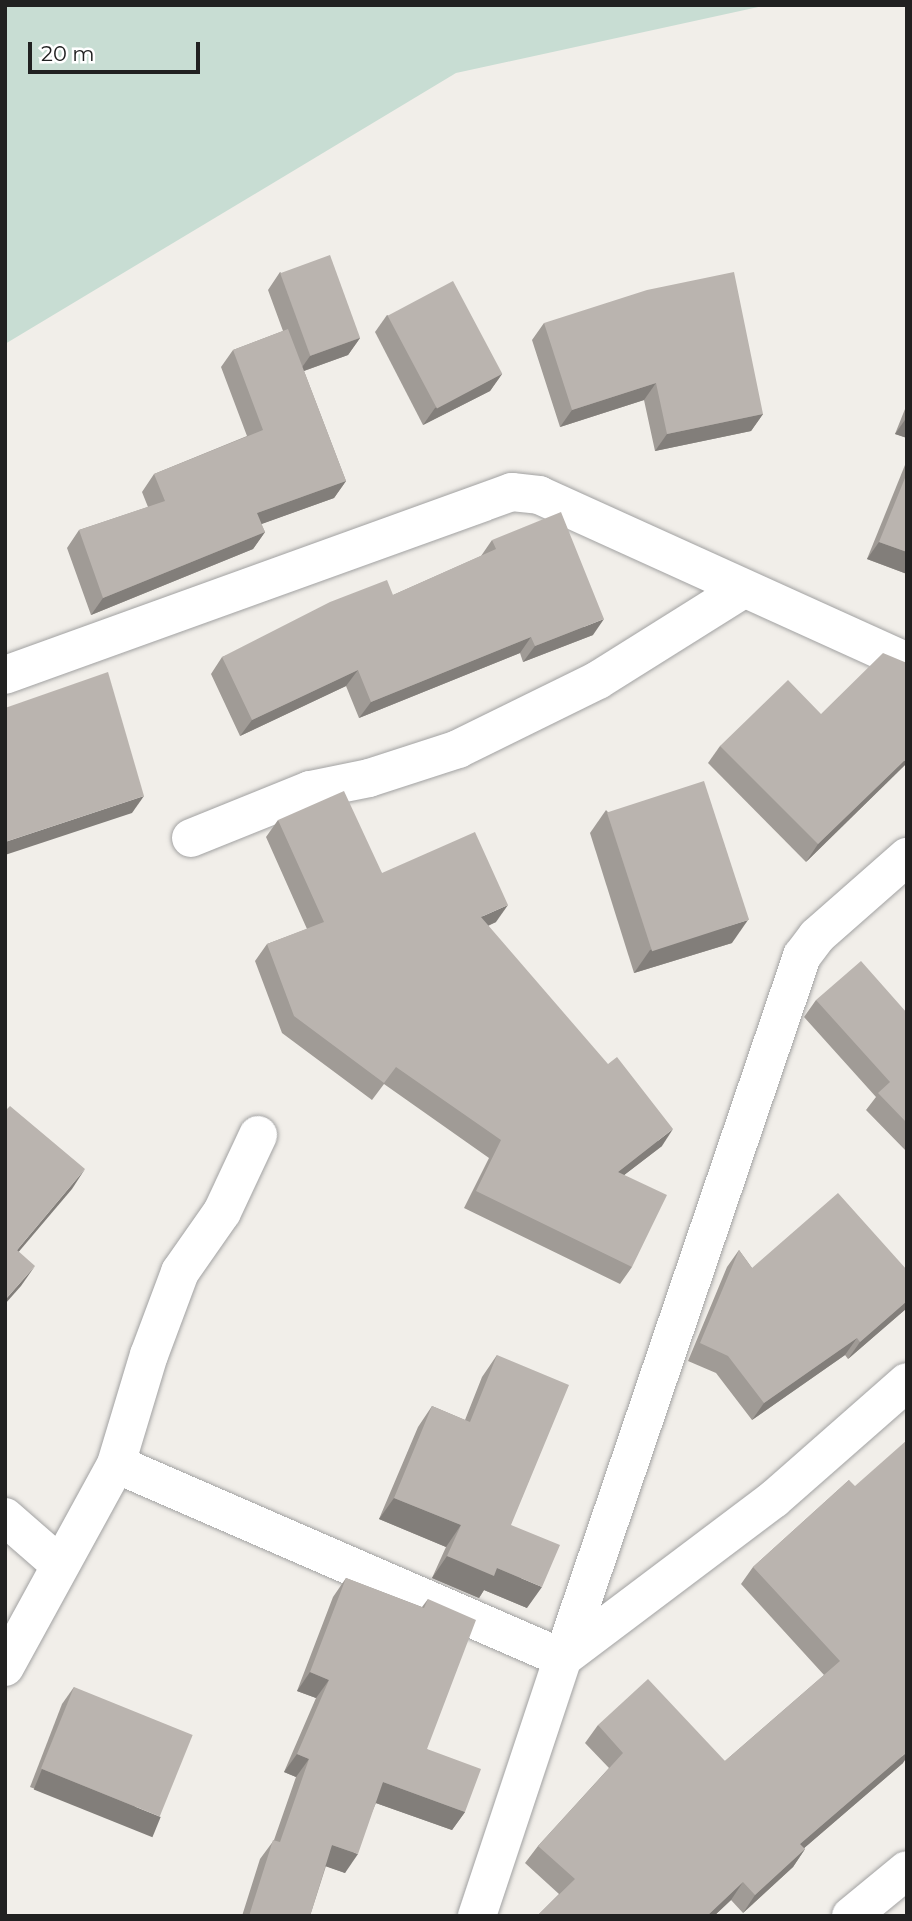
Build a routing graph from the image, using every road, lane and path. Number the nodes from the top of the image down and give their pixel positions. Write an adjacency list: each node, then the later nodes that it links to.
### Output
1 (743, 589): 2 (street); 3 (street); 4 (street)
2 (907, 662)
3 (5, 675)
4 (191, 838)
5 (907, 857): 11 (street)
6 (258, 1135): 8 (street)
7 (907, 1382): 11 (street)
8 (116, 1464): 10 (street); 11 (street)
9 (5, 1517): 10 (street)
10 (60, 1566): 12 (street)
11 (563, 1658): 14 (street)
12 (5, 1667)
13 (907, 1870): 15 (street)
14 (477, 1916)
15 (851, 1916)

